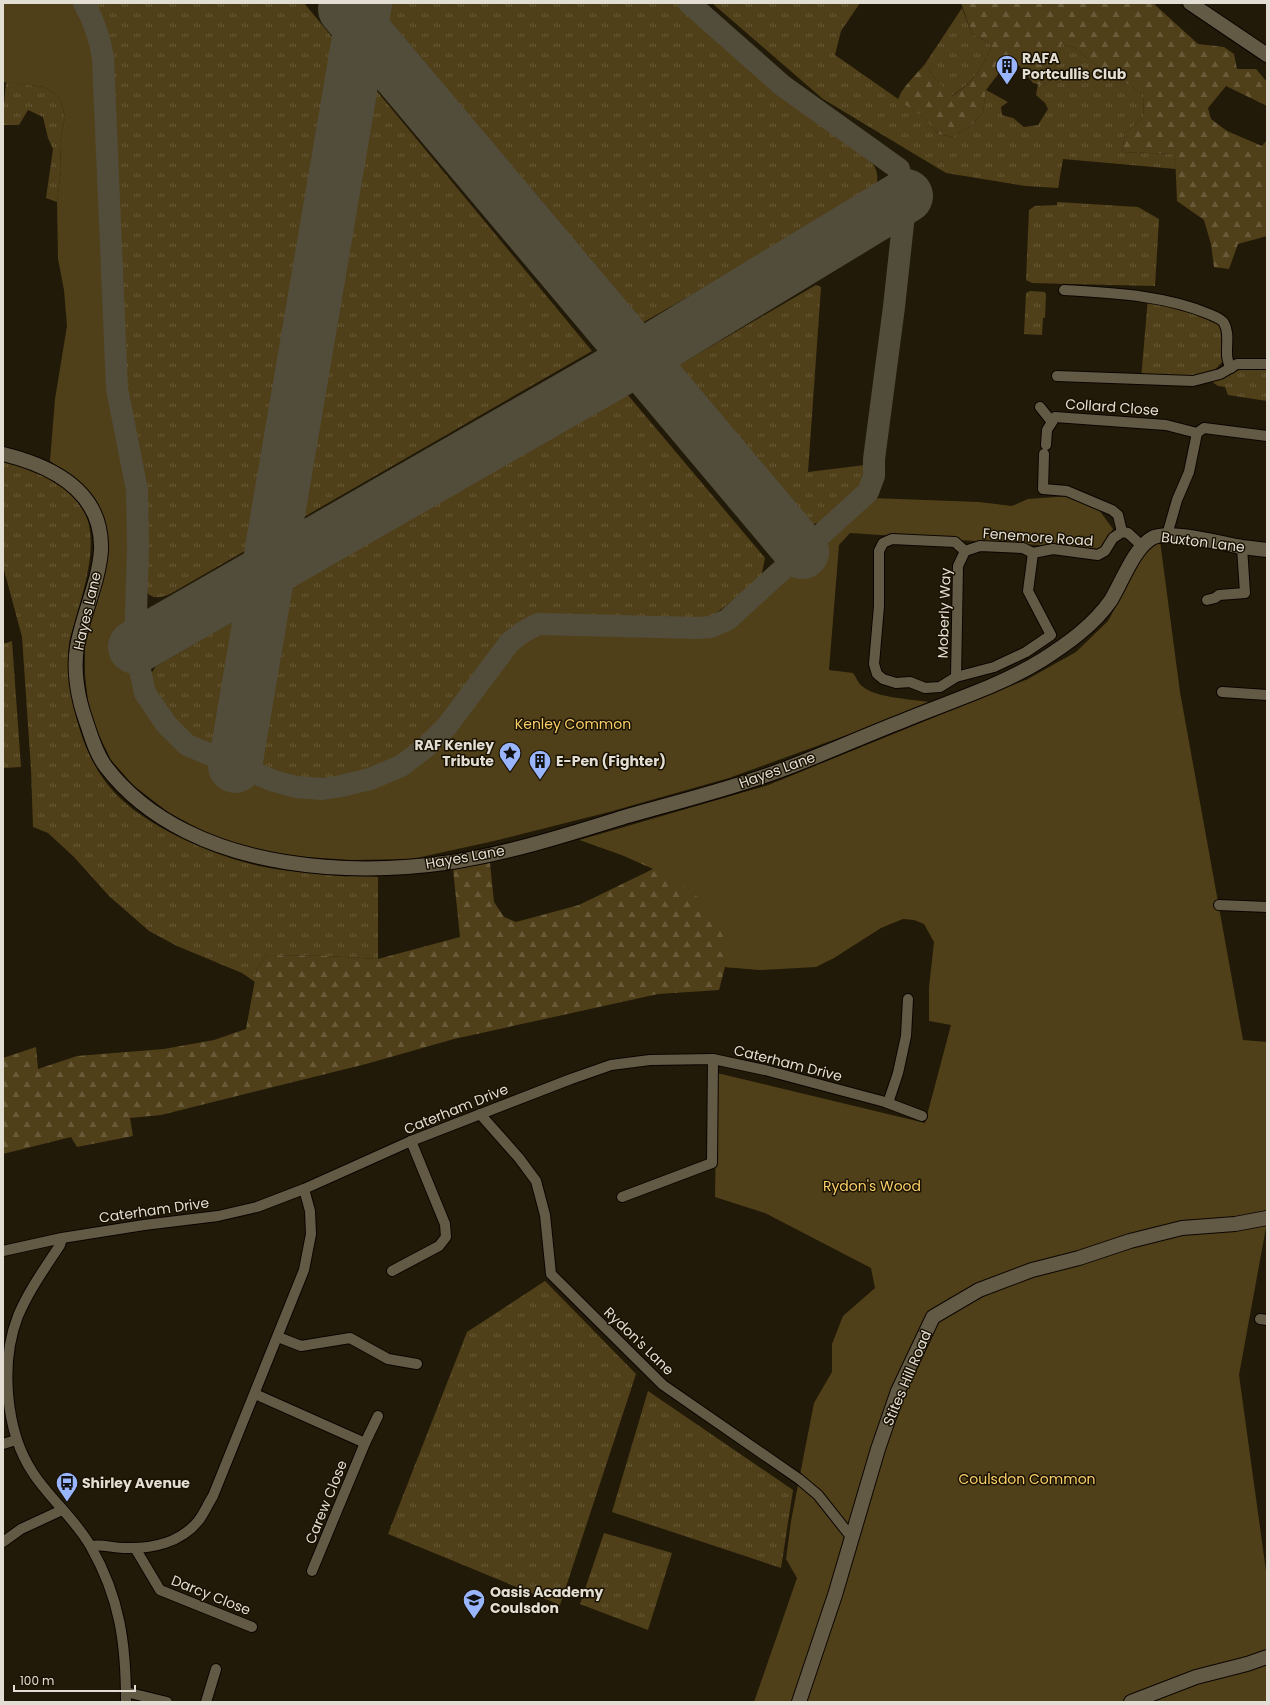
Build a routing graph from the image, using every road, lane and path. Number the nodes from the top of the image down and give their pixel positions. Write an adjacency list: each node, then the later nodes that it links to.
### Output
1 (1190, 3): 2 (street)
2 (1267, 55)
3 (1064, 290): 5 (street)
4 (1267, 364): 5 (street)
5 (1231, 368): 6 (street)
6 (1057, 376)
7 (1040, 407): 8 (street)
8 (1052, 422): 9 (street, Collard Close); 12 (street, Collard Close)
9 (1198, 433): 10 (street); 13 (street)
10 (1267, 436)
11 (3, 454): 14 (street, Hayes Lane)
12 (1122, 532): 14 (street); 18 (street, Fenemore Road)
13 (1167, 535): 14 (street, Buxton Lane); 15 (street, Buxton Lane)
14 (1142, 546)
15 (1242, 547): 16 (street, Buxton Lane); 19 (street)
16 (1267, 550)
17 (965, 551): 18 (street, Fenemore Road); 20 (street, Moberly Way); 20 (street, Fenemore Road)
18 (1033, 553): 20 (street)
19 (1207, 600)
20 (956, 677)
21 (1222, 692): 22 (street)
22 (1267, 695)
23 (1219, 905): 24 (street)
24 (1267, 907)
25 (908, 999): 27 (street)
26 (713, 1059): 27 (street, Caterham Drive); 28 (street, Caterham Drive); 32 (street)
27 (888, 1102): 29 (street, Caterham Drive)
28 (480, 1114): 30 (street, Caterham Drive); 46 (street, Rydon's Lane)
29 (922, 1116)
30 (411, 1141): 31 (street, Caterham Drive); 36 (street)
31 (304, 1189): 34 (street, Caterham Drive); 37 (street)
32 (622, 1197)
33 (1265, 1219): 46 (street, Stites Hill Road)
34 (62, 1238): 35 (street, Caterham Drive); 39 (street)
35 (3, 1251)
36 (392, 1271)
37 (278, 1336): 38 (street); 40 (street)
38 (417, 1364)
39 (6, 1391): 42 (street)
40 (255, 1394): 43 (street); 49 (street)
41 (378, 1416): 43 (street, Carew Close)
42 (16, 1440): 44 (street); 45 (street)
43 (365, 1443): 50 (street, Carew Close)
44 (3, 1444)
45 (62, 1510): 47 (street); 48 (street)
46 (852, 1538): 57 (street, Stites Hill Road)
47 (3, 1542)
48 (91, 1546): 49 (street); 54 (street)
49 (135, 1548): 51 (street, Darcy Close)
50 (312, 1571)
51 (252, 1627)
52 (1267, 1657): 58 (street)
53 (216, 1669): 56 (street)
54 (126, 1697): 55 (street)
55 (167, 1702)
56 (206, 1702)
57 (800, 1702)
58 (1131, 1702)

